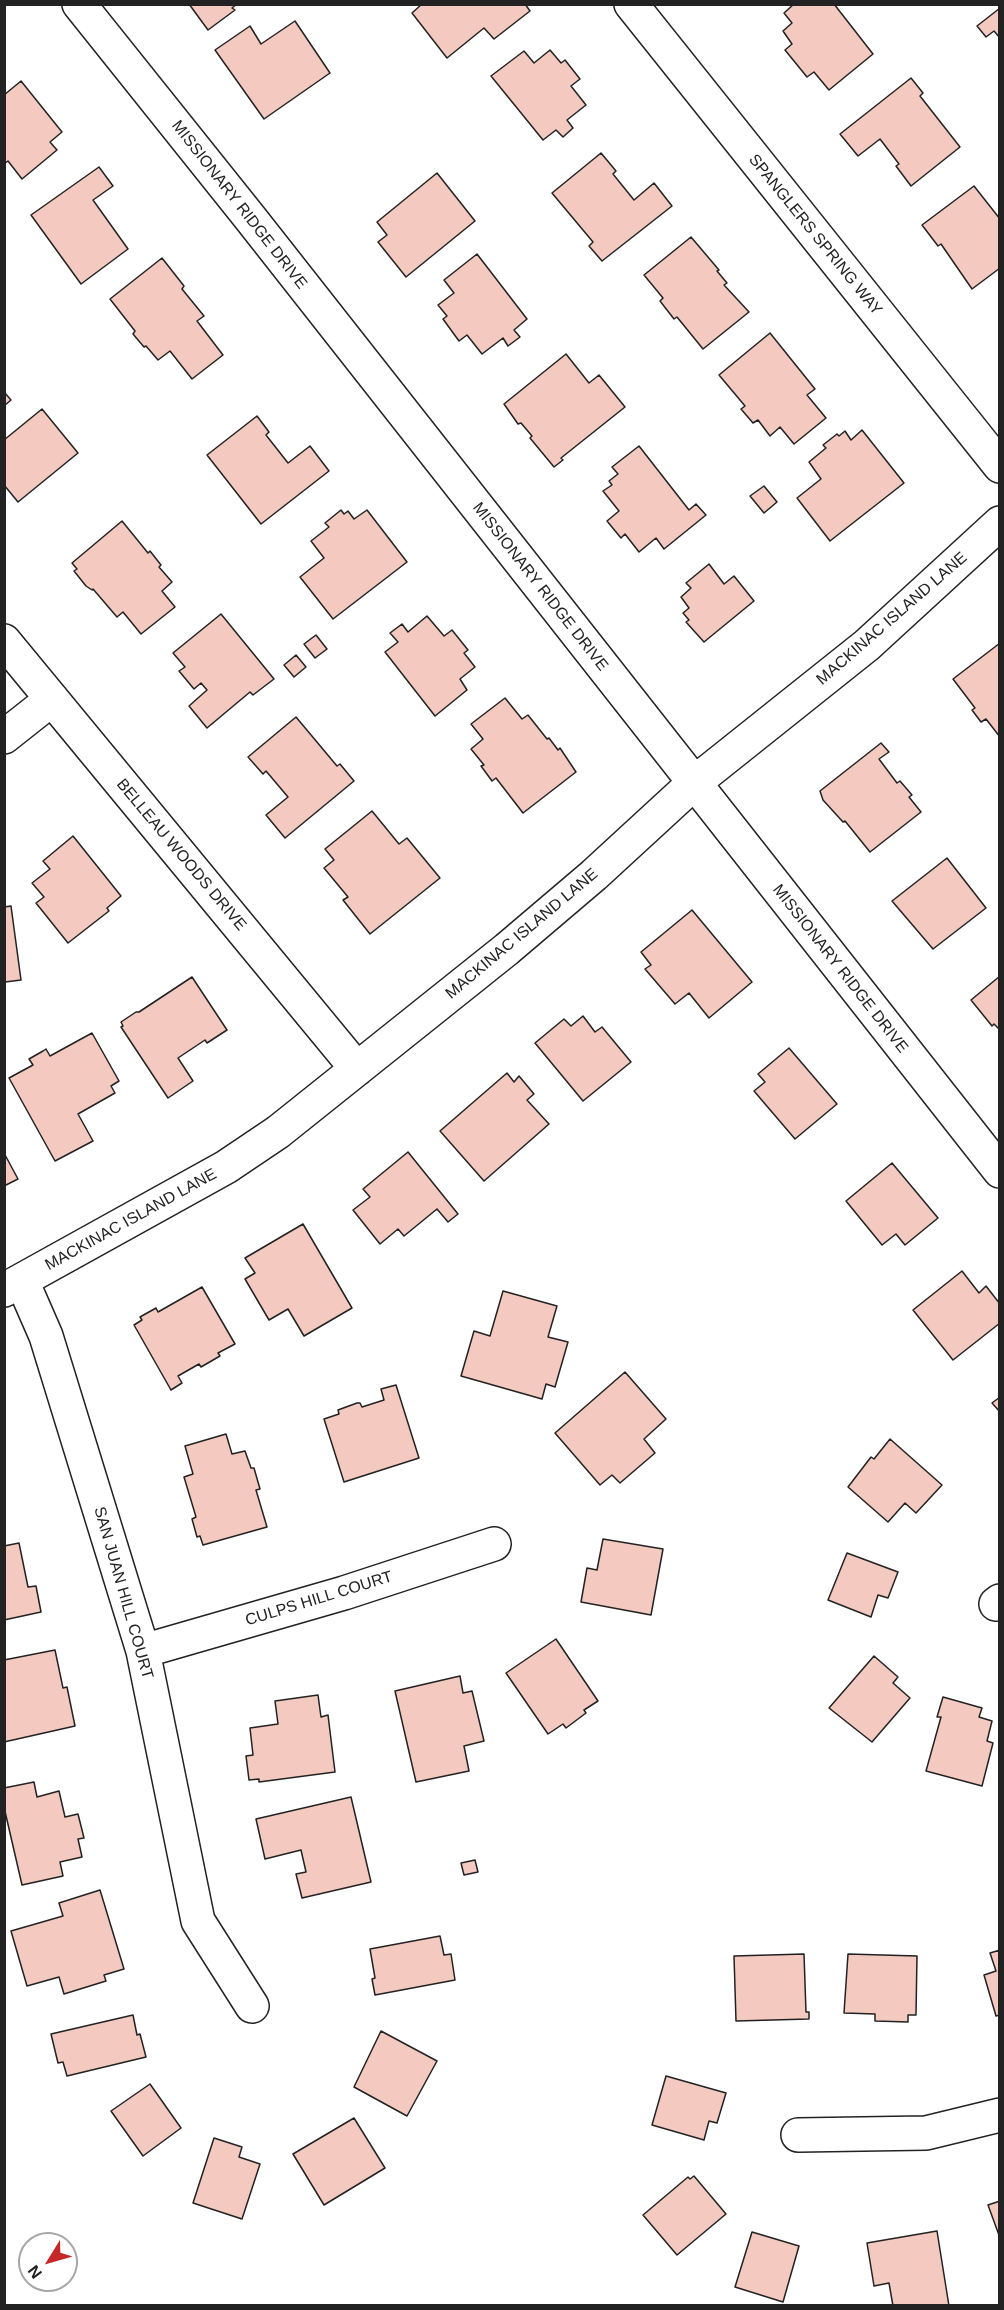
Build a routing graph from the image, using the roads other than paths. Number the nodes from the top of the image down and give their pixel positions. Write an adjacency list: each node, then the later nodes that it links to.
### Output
1 (79, 4): 8 (street, MISSIONARY RIDGE DRIVE)
2 (631, 4): 3 (street, SPANGLERS SPRING WAY)
3 (999, 466)
4 (999, 524): 8 (street, MACKINAC ISLAND LANE)
5 (4, 641): 6 (street, BELLEAU WOODS DRIVE)
6 (52, 699): 7 (street); 9 (street, BELLEAU WOODS DRIVE)
7 (4, 737)
8 (694, 783): 9 (street, MACKINAC ISLAND LANE); 10 (street, MISSIONARY RIDGE DRIVE)
9 (357, 1069): 11 (street, MACKINAC ISLAND LANE)
10 (999, 1171)
11 (13, 1285): 13 (street, SAN JUAN HILL COURT)
12 (494, 1544): 13 (street, CULPS HILL COURT)
13 (143, 1651): 14 (street, SAN JUAN HILL COURT)
14 (252, 2006)
15 (999, 2115): 16 (street)
16 (798, 2134)

